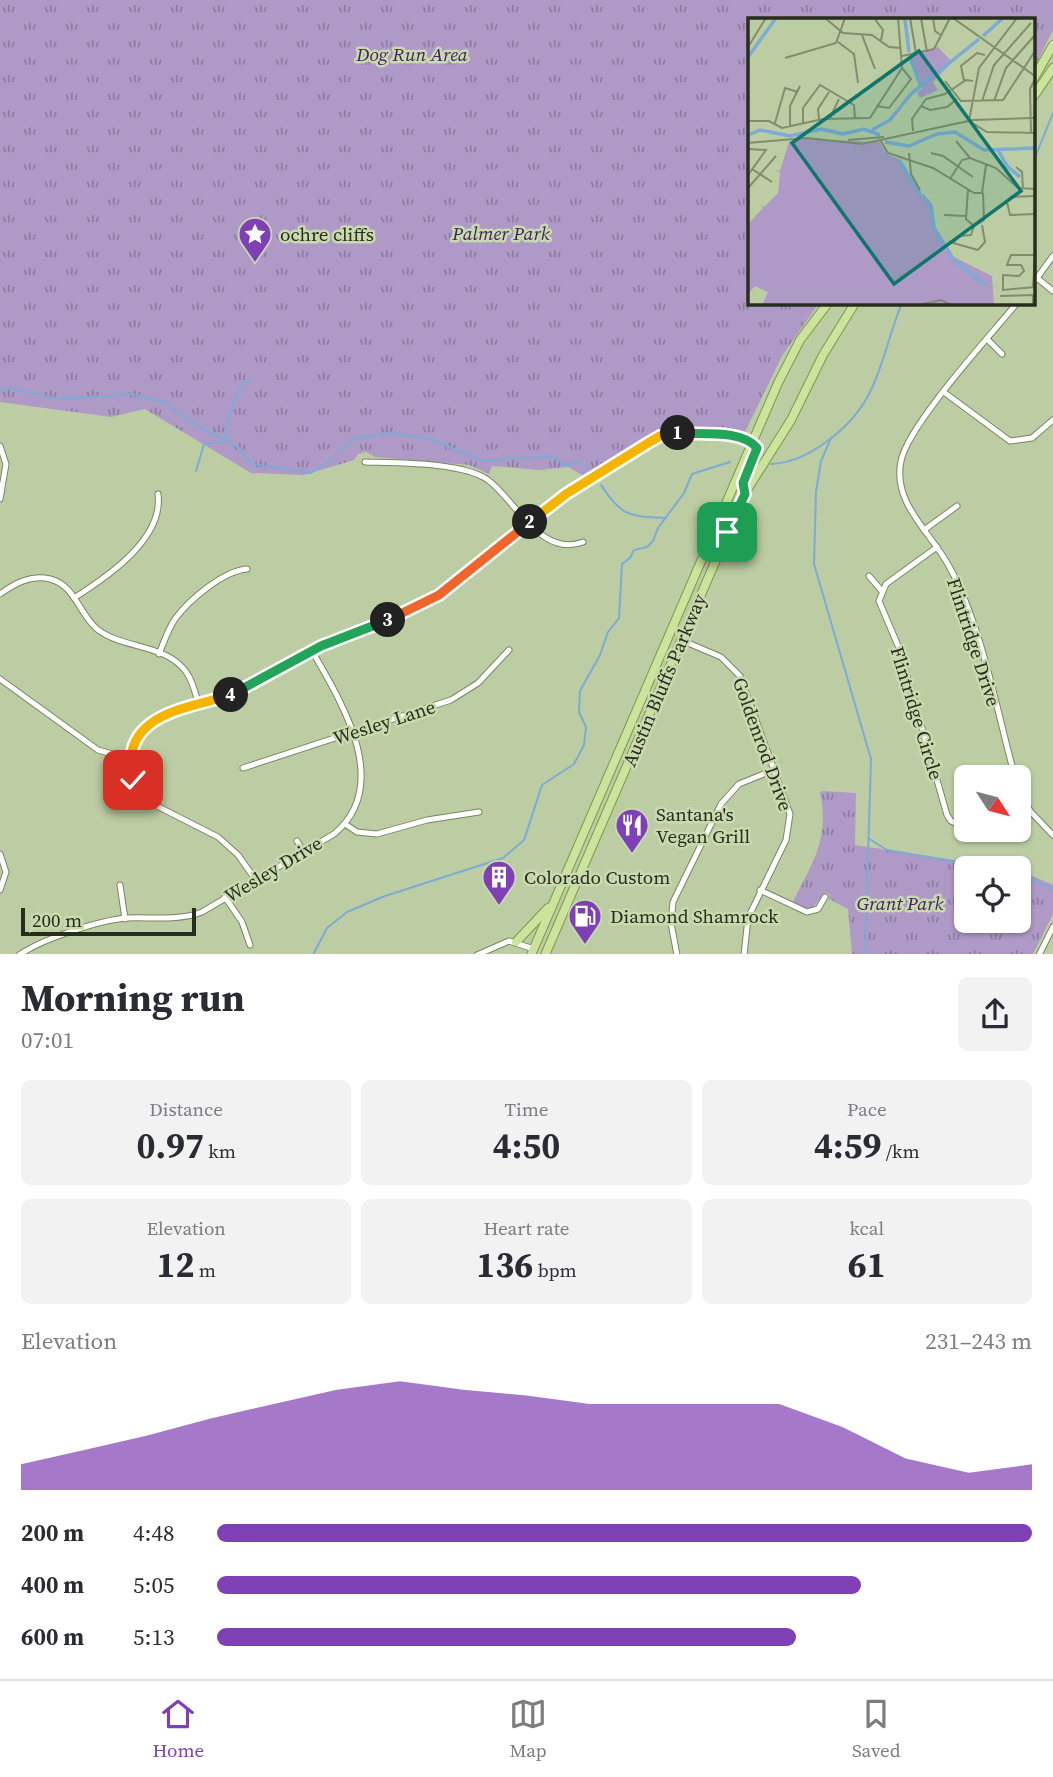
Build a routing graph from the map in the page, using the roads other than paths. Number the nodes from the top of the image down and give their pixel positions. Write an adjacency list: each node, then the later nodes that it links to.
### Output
1 (1053, 45): 3 (main road)
2 (1053, 68): 4 (main road)
3 (1036, 75)
4 (1036, 93)
5 (1053, 256): 6 (street)
6 (1036, 279)
7 (1036, 281): 8 (street)
8 (1053, 291)
9 (827, 304): 16 (main road, Austin Bluffs Parkway)
10 (854, 304): 20 (main road, Austin Bluffs Parkway)
11 (1016, 304): 12 (street, Flintridge Drive)
12 (988, 340): 13 (street); 14 (street, Flintridge Drive)
13 (1002, 354)
14 (945, 393): 15 (street); 24 (street, Flintridge Drive)
15 (1053, 420)
16 (752, 443): 20 (main road); 23 (street); 56 (main road, Austin Bluffs Parkway)
17 (0, 446): 21 (street)
18 (365, 462): 23 (street)
19 (158, 494): 31 (street)
20 (745, 494): 32 (main road, Austin Bluffs Parkway)
21 (0, 499)
22 (957, 506): 24 (street)
23 (530, 523): 25 (street); 34 (street)
24 (924, 530): 26 (street, Flintridge Drive)
25 (583, 542)
26 (937, 547): 29 (street); 40 (street, Flintridge Drive)
27 (247, 569): 35 (street)
28 (869, 576): 29 (street)
29 (881, 590): 45 (street, Flintridge Circle)
30 (0, 594): 31 (street)
31 (74, 598): 35 (street)
32 (681, 640): 42 (street, Goldenrod Drive); 67 (main road, Austin Bluffs Parkway)
33 (509, 650): 38 (street, Wesley Lane)
34 (312, 652): 37 (street); 38 (street)
35 (159, 654): 37 (street)
36 (0, 679): 39 (street)
37 (199, 704): 39 (street)
38 (351, 732): 41 (street, Wesley Lane); 46 (street)
39 (130, 759): 51 (street)
40 (1012, 765)
41 (243, 768)
42 (776, 769): 54 (street, Goldenrod Drive); 68 (street)
43 (479, 812): 46 (street)
44 (1031, 812): 47 (street)
45 (954, 822)
46 (345, 824): 49 (street, Wesley Drive)
47 (1053, 835)
48 (297, 841): 49 (street)
49 (303, 851): 51 (street, Wesley Drive)
50 (0, 854): 53 (street)
51 (255, 879): 55 (street, Wesley Drive)
52 (120, 885): 58 (street)
53 (0, 890)
54 (760, 890): 57 (street); 69 (street, Goldenrod Drive)
55 (225, 897): 58 (street, Wesley Drive); 61 (street)
56 (556, 897): 60 (main road); 63 (main road, Austin Bluffs Parkway)
57 (825, 897)
58 (125, 919): 64 (street, Wesley Drive)
59 (1053, 928): 70 (street)
60 (516, 942): 62 (street); 63 (street)
61 (250, 945)
62 (497, 945): 65 (street); 66 (street)
63 (533, 952)
64 (19, 954)
65 (477, 954)
66 (501, 954)
67 (545, 954)
68 (677, 954)
69 (744, 954)
70 (1039, 954)

